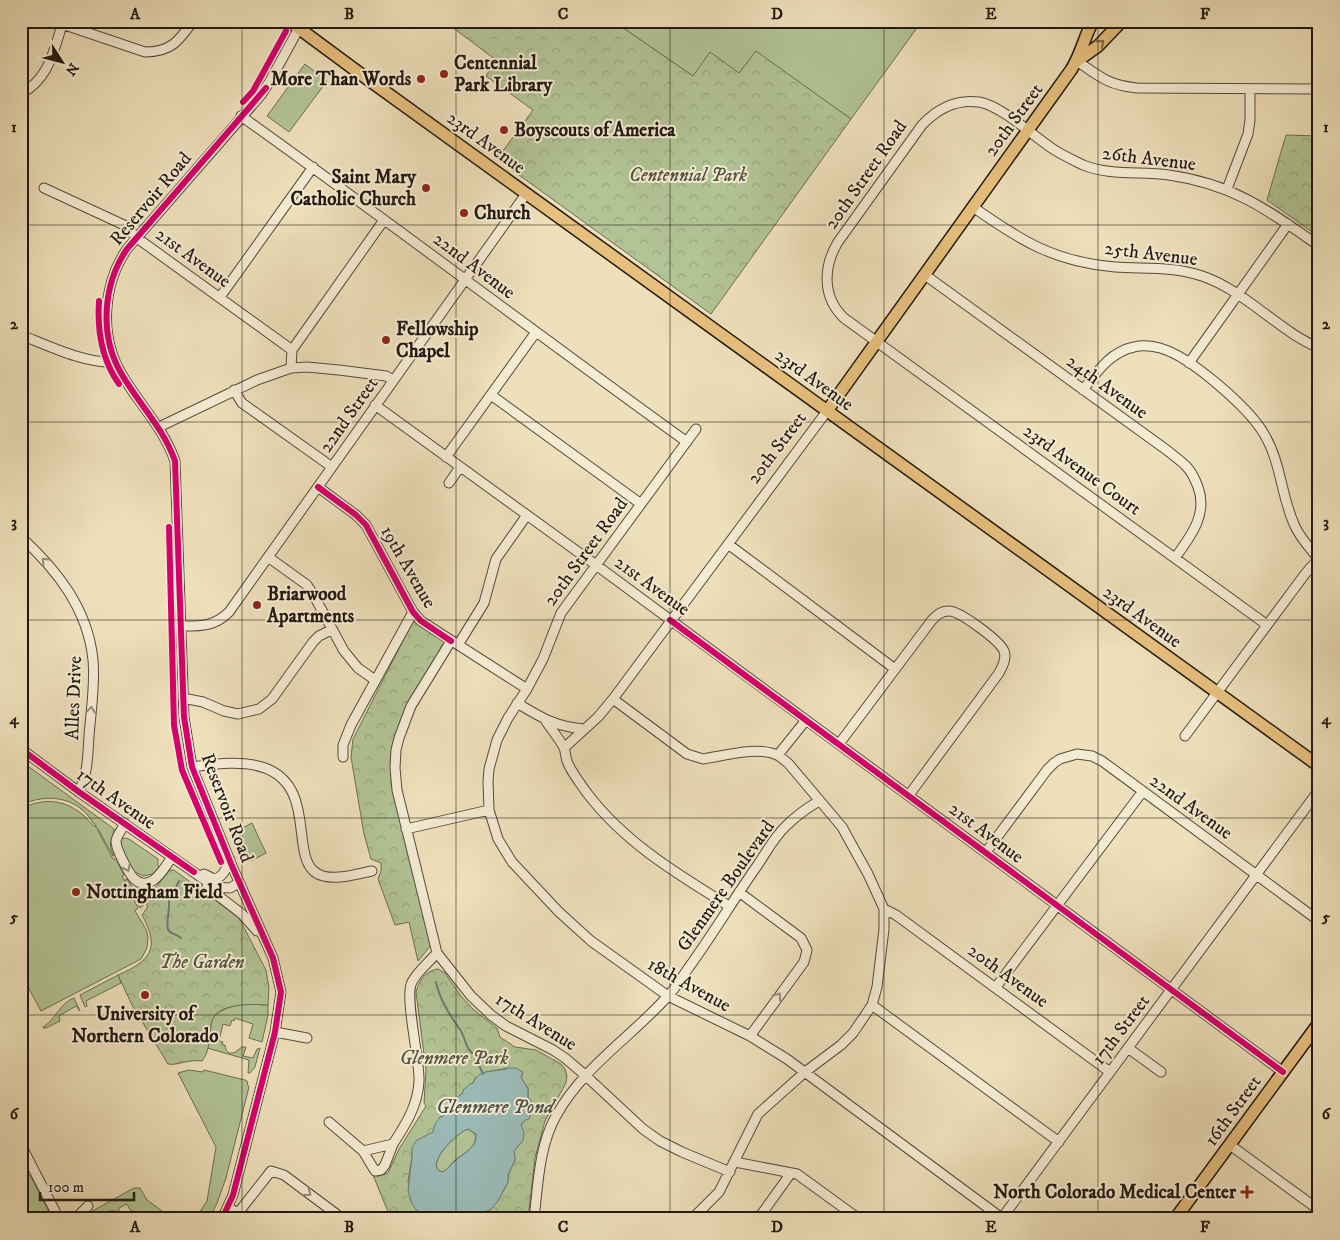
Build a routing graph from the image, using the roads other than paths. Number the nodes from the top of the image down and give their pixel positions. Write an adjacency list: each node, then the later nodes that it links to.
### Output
1 (53, 21): 6 (street)
2 (193, 21): 6 (street)
3 (289, 21): 7 (main road, 23rd Avenue)
4 (1093, 21): 8 (main road, 20th Street)
5 (1122, 21): 8 (main road, 20th Street, one-way to 5)
6 (62, 25): 11 (street)
7 (303, 25): 12 (street, Reservoir Road); 17 (main road, 23rd Avenue)
8 (1077, 61): 9 (street); 13 (main road, 20th Street)
9 (1250, 89): 10 (street); 16 (street)
10 (1319, 89)
11 (21, 94)
12 (241, 116): 14 (street, 22nd Avenue); 21 (street, Reservoir Road)
13 (1028, 131): 16 (street, 26th Avenue); 18 (main road, 20th Street); 29 (street, 20th Street Road)
14 (313, 168): 19 (street, 22nd Avenue); 26 (street)
15 (44, 188): 21 (street, 21st Avenue)
16 (1227, 189): 20 (street, 26th Avenue)
17 (526, 194): 24 (street, 22nd Street); 40 (main road, 23rd Avenue)
18 (973, 207): 23 (main road, 20th Street); 25 (street, 25th Avenue)
19 (384, 220): 24 (street, 22nd Avenue); 31 (street)
20 (1288, 224): 22 (street, 26th Avenue); 25 (street)
21 (137, 238): 26 (street, 21st Avenue); 32 (street, Reservoir Road)
22 (1319, 246)
23 (925, 275): 29 (main road, 20th Street); 37 (street, 24th Avenue)
24 (466, 280): 27 (street, 22nd Avenue); 35 (street, 22nd Street)
25 (1238, 294): 30 (street, 25th Avenue); 33 (street)
26 (220, 297): 31 (street, 21st Avenue)
27 (536, 332): 38 (street); 43 (street, 22nd Avenue)
28 (21, 335): 32 (street)
29 (877, 342): 40 (main road, 20th Street); 54 (street, 23rd Avenue Court)
30 (1319, 348)
31 (292, 350): 34 (street)
32 (115, 362): 41 (street, Reservoir Road)
33 (1189, 363): 37 (street); 55 (street)
34 (291, 368): 35 (street); 36 (street)
35 (393, 380): 39 (street, 22nd Street)
36 (234, 390): 41 (street); 45 (street)
37 (1083, 390): 54 (street, 24th Avenue)
38 (492, 395): 44 (street); 49 (street)
39 (375, 405): 44 (street, 21st Avenue); 45 (street, 22nd Street)
40 (827, 411): 52 (street, 20th Street); 66 (main road, 23rd Avenue)
41 (159, 427): 60 (street, Reservoir Road)
42 (696, 429): 43 (street, 20th Street Road)
43 (686, 442): 49 (street, 20th Street Road)
44 (446, 457): 46 (street, 21st Avenue)
45 (332, 467): 48 (street, 22nd Street)
46 (460, 467): 47 (street); 50 (street, 21st Avenue)
47 (449, 483)
48 (318, 487): 53 (street, 22nd Street); 57 (street, 19th Avenue)
49 (641, 504): 56 (street, 20th Street Road)
50 (527, 515): 56 (street, 21st Avenue); 62 (street, 17th Avenue)
51 (21, 537): 83 (street, Alles Drive, one-way to 51)
52 (728, 544): 58 (street, 20th Street); 63 (street)
53 (268, 557): 60 (street, 22nd Street); 61 (street)
54 (1175, 558): 59 (street, 23rd Avenue Court)
55 (1318, 558): 59 (street)
56 (596, 565): 58 (street, 21st Avenue); 65 (street, 20th Street Road)
57 (413, 612): 62 (street, 19th Avenue); 64 (street)
58 (670, 620): 68 (street, 20th Street); 70 (street, 21st Avenue)
59 (1267, 625): 66 (street)
60 (180, 626): 67 (street, Reservoir Road)
61 (331, 630): 64 (street); 67 (street)
62 (454, 643): 65 (street, 19th Avenue); 88 (street, 17th Avenue)
63 (895, 669): 74 (street); 84 (street)
64 (375, 680): 78 (street)
65 (527, 688): 69 (street, 20th Street Road)
66 (1217, 693): 73 (street); 79 (main road, 23rd Avenue)
67 (184, 698): 80 (street, Reservoir Road)
68 (612, 699): 72 (street, 20th Street); 77 (street)
69 (517, 703): 71 (street); 86 (street, 18th Avenue)
70 (806, 720): 74 (street, 21st Avenue); 77 (street)
71 (546, 721): 72 (street); 75 (street)
72 (583, 729): 75 (street, 20th Street)
73 (1185, 736)
74 (839, 744): 84 (street, 21st Avenue)
75 (564, 748): 97 (street)
76 (21, 749): 83 (street, 17th Avenue)
77 (778, 755): 85 (street)
78 (343, 757)
79 (1319, 766)
80 (192, 767): 91 (street, Reservoir Road); 92 (street)
81 (1319, 790): 94 (street, 17th Street)
82 (1143, 791): 89 (street, 22nd Avenue); 94 (street, 22nd Avenue); 98 (street)
83 (79, 792): 87 (street, 17th Avenue)
84 (909, 795): 89 (street, 21st Avenue)
85 (819, 801): 96 (street, Glenmere Boulevard); 99 (street)
86 (489, 810): 88 (street); 105 (street, 18th Avenue)
87 (125, 824): 90 (street, 17th Avenue); 90 (street, 17th Avenue, one-way to 90)
88 (406, 829): 102 (street, 17th Avenue)
89 (986, 852): 98 (street, 21st Avenue)
90 (172, 857): 93 (street, 17th Avenue)
91 (230, 860): 93 (street); 95 (street, Reservoir Road)
92 (372, 871)
93 (194, 872): 95 (street, 17th Avenue); 101 (street)
94 (1256, 875): 100 (street, 22nd Avenue); 104 (street, 17th Street)
95 (239, 883): 101 (street, Reservoir Road)
96 (739, 892): 97 (street, Glenmere Boulevard); 109 (street, one-way to 96)
97 (729, 906): 105 (street, Glenmere Boulevard)
98 (1058, 906): 103 (street); 104 (street, 21st Avenue)
99 (884, 910): 103 (street, 20th Avenue); 106 (street)
100 (1319, 921)
101 (264, 940): 108 (street, Reservoir Road)
102 (437, 953): 117 (street, 17th Avenue); 120 (street)
103 (996, 987): 114 (street, 20th Avenue)
104 (1171, 990): 112 (street, 17th Street); 116 (street, 21st Avenue)
105 (668, 996): 109 (street, 18th Avenue); 117 (street, Glenmere Boulevard)
106 (872, 1005): 113 (street); 119 (street)
107 (1319, 1023): 110 (main road, 16th Street)
108 (276, 1032): 111 (street); 128 (street, Reservoir Road)
109 (750, 1036): 113 (street, 18th Avenue)
110 (1315, 1037): 116 (main road, 16th Street)
111 (307, 1038)
112 (1128, 1048): 114 (street, 17th Street); 115 (street)
113 (805, 1072): 124 (street); 139 (street, 18th Avenue)
114 (1110, 1072): 119 (street, 17th Street)
115 (1161, 1072)
116 (1283, 1072): 122 (main road, 16th Street)
117 (586, 1075): 125 (street, 17th Avenue); 135 (street, Glenmere Boulevard)
118 (329, 1122): 123 (street)
119 (1059, 1142): 139 (street, 17th Street)
120 (393, 1144): 123 (street); 123 (street)
121 (21, 1145): 131 (street)
122 (1230, 1145): 129 (street); 140 (main road, 16th Street)
123 (363, 1151)
124 (735, 1162): 125 (street); 126 (street)
125 (730, 1172): 136 (street)
126 (791, 1172): 137 (street); 138 (street)
127 (88, 1206): 132 (street)
128 (228, 1207): 130 (street); 133 (street)
129 (1319, 1210)
130 (241, 1216): 134 (street, one-way to 134)
131 (59, 1219)
132 (79, 1219)
133 (222, 1219)
134 (343, 1219)
135 (534, 1219)
136 (692, 1219)
137 (758, 1219)
138 (859, 1219)
139 (1003, 1219)
140 (1175, 1219)

